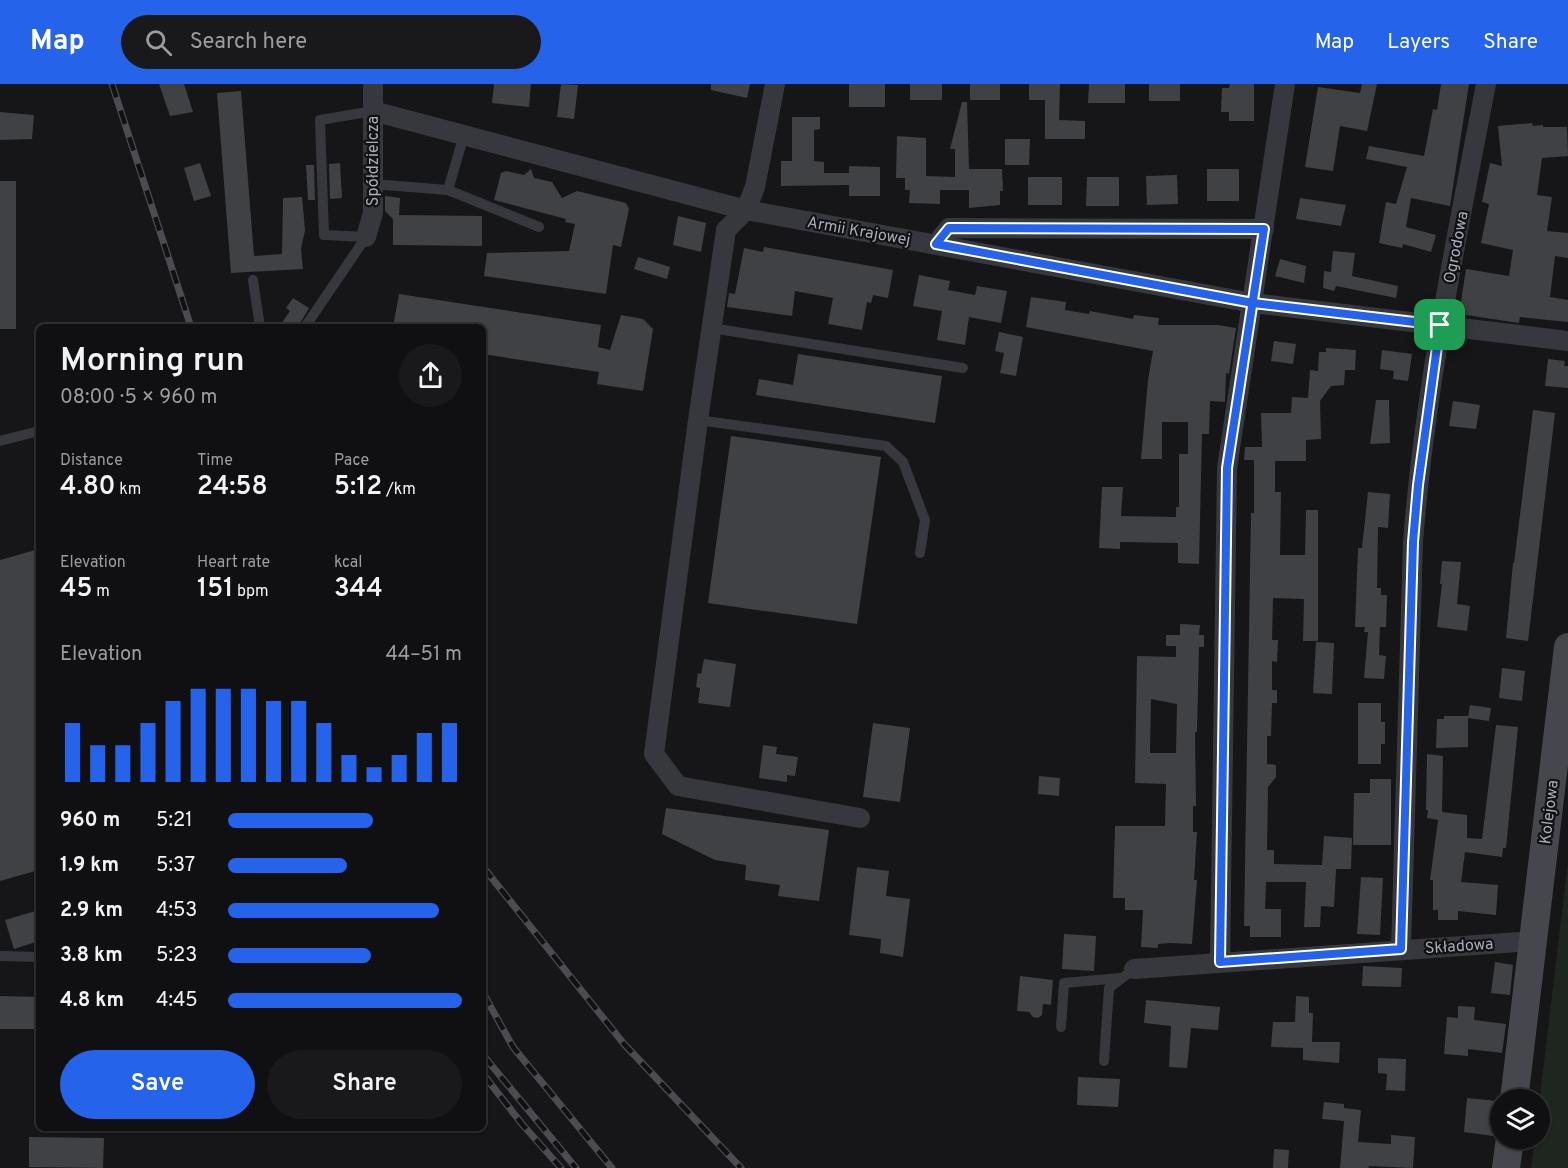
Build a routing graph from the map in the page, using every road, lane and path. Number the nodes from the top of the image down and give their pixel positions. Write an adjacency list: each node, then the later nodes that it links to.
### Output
1 (373, 84): 5 (street, Spółdzielcza)
2 (775, 84): 9 (street)
3 (1285, 84): 11 (street)
4 (1486, 84): 18 (street, Ogrodowa)
5 (372, 111): 6 (street, Armii Krajowej); 7 (street, Spółdzielcza); 12 (lane)
6 (464, 135): 8 (lane); 9 (street, Armii Krajowej)
7 (372, 184): 8 (lane); 12 (street, Spółdzielcza)
8 (448, 190): 10 (lane)
9 (746, 210): 13 (street, Armii Krajowej); 19 (street)
10 (539, 227)
11 (1264, 229): 13 (street); 15 (street)
12 (366, 237): 17 (lane)
13 (936, 244): 15 (street, Armii Krajowej)
14 (253, 280): 16 (lane)
15 (1253, 303): 18 (street, Armii Krajowej); 32 (street)
16 (260, 324)
17 (307, 324)
18 (1440, 325): 20 (street, Armii Krajowej); 29 (street, Ogrodowa)
19 (711, 328): 21 (lane); 22 (street)
20 (1568, 341)
21 (963, 368)
22 (698, 420): 25 (lane); 27 (street)
23 (36, 432): 24 (lane)
24 (0, 441)
25 (920, 553)
26 (1568, 647): 28 (street, Kolejowa)
27 (860, 818)
28 (1532, 940): 29 (street, Składowa); 36 (street, Kolejowa)
29 (1401, 949): 32 (street, Składowa)
30 (0, 956): 31 (lane)
31 (36, 957)
32 (1220, 962): 33 (street, Składowa)
33 (1127, 974): 34 (lane); 35 (lane)
34 (1061, 1026)
35 (1104, 1061)
36 (1515, 1089)
37 (1509, 1149): 38 (street)
38 (1506, 1168)

